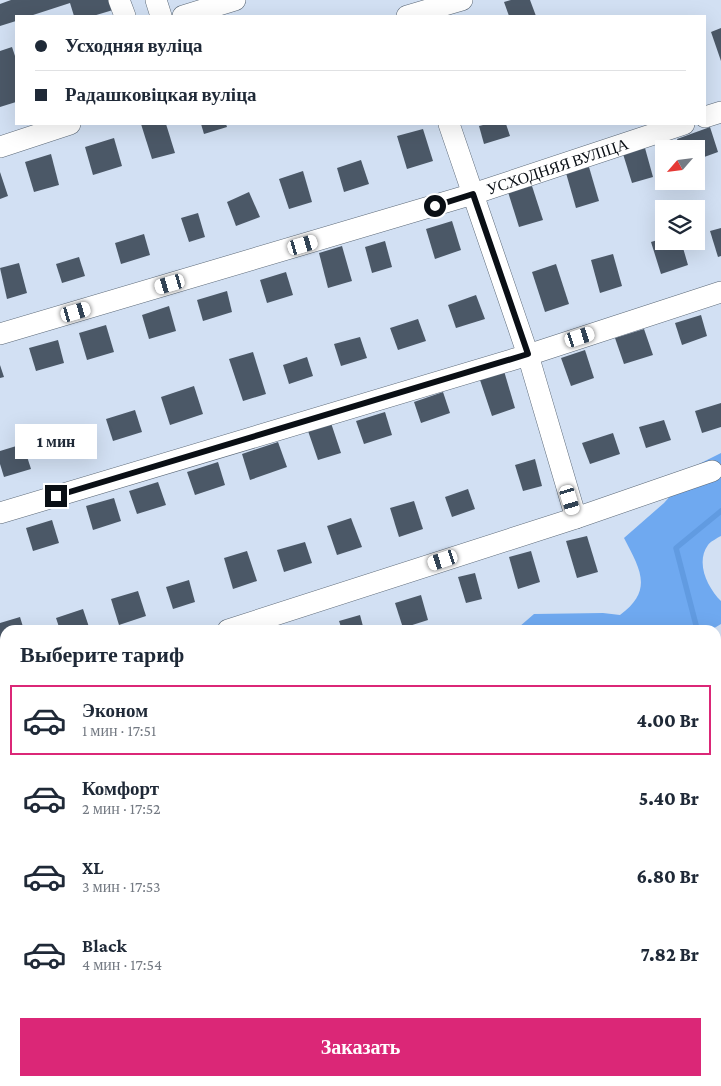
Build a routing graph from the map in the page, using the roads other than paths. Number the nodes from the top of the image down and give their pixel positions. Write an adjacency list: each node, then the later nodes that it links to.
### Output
1 (119, 0): 5 (street)
2 (156, 0): 6 (street)
3 (236, 0): 7 (street)
4 (462, 0): 8 (street)
5 (125, 15)
6 (161, 15)
7 (186, 15)
8 (413, 15)
9 (721, 112): 10 (street)
10 (706, 117)
11 (67, 125): 14 (street)
12 (449, 125): 15 (street)
13 (681, 125): 15 (street, УСХОДНЯЯ ВУЛІЦА)
14 (0, 147)
15 (473, 194): 17 (street, УСХОДНЯЯ ВУЛІЦА); 18 (street)
16 (721, 292): 18 (street)
17 (0, 334)
18 (528, 354): 20 (street); 21 (street)
19 (712, 471): 21 (street)
20 (0, 513)
21 (576, 518): 22 (street)
22 (255, 625)

